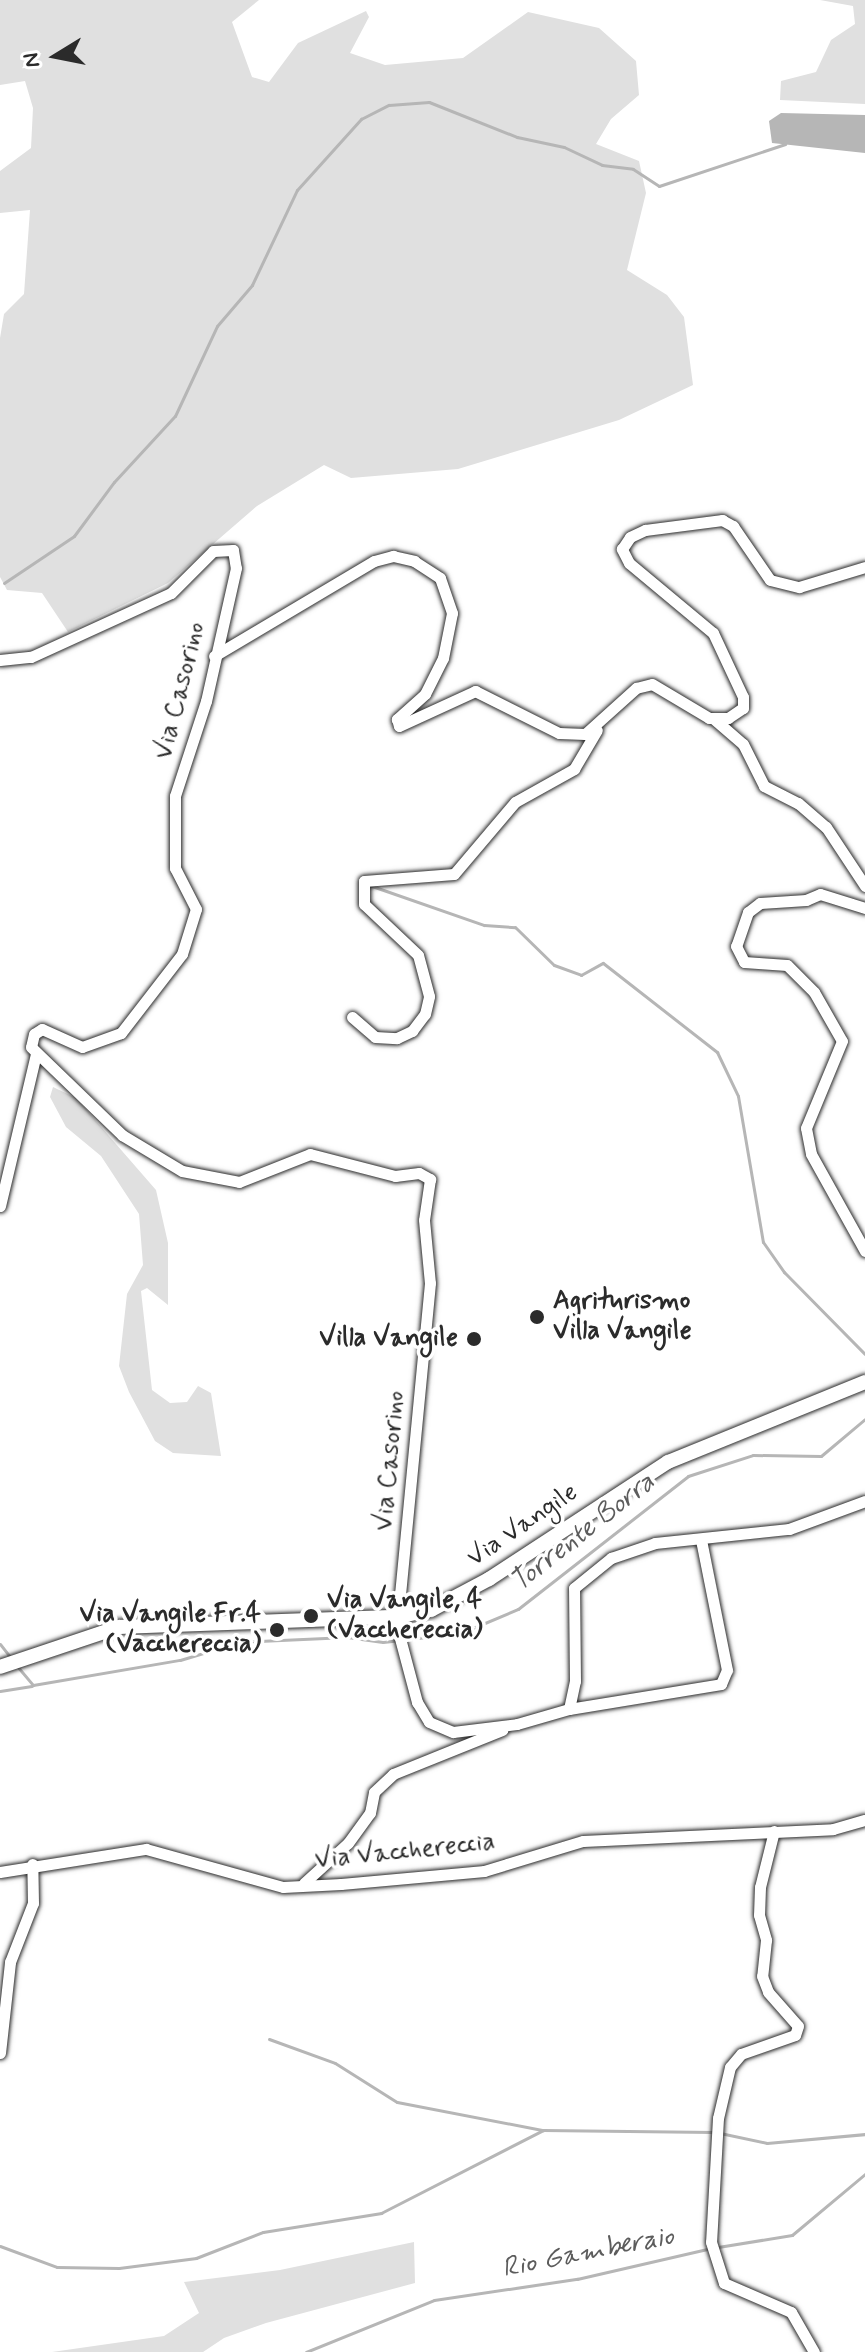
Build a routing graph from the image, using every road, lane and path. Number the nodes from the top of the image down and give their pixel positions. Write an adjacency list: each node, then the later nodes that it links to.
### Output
1 (865, 567): 4 (street)
2 (214, 656): 3 (street, Via Casorino); 5 (street); 9 (street, Via Casorino)
3 (0, 660)
4 (714, 719): 5 (street); 6 (street)
5 (599, 726): 8 (street)
6 (865, 886)
7 (865, 908): 11 (street)
8 (352, 1017)
9 (36, 1054): 10 (street); 15 (street, Via Casorino)
10 (0, 1206)
11 (865, 1251)
12 (865, 1382): 15 (street, Via Vangile)
13 (865, 1501): 14 (street)
14 (701, 1540): 17 (street); 17 (street)
15 (397, 1622): 16 (street, Via Vangile); 18 (street)
16 (0, 1667)
17 (569, 1709): 18 (street)
18 (517, 1724): 23 (street)
19 (865, 1820): 20 (street, Via Vacchereccia)
20 (774, 1831): 23 (street, Via Vacchereccia); 25 (street)
21 (32, 1864): 22 (street, Via Vacchereccia); 23 (street, Via Vacchereccia); 24 (street)
22 (0, 1872)
23 (302, 1884)
24 (0, 2053)
25 (814, 2352)

